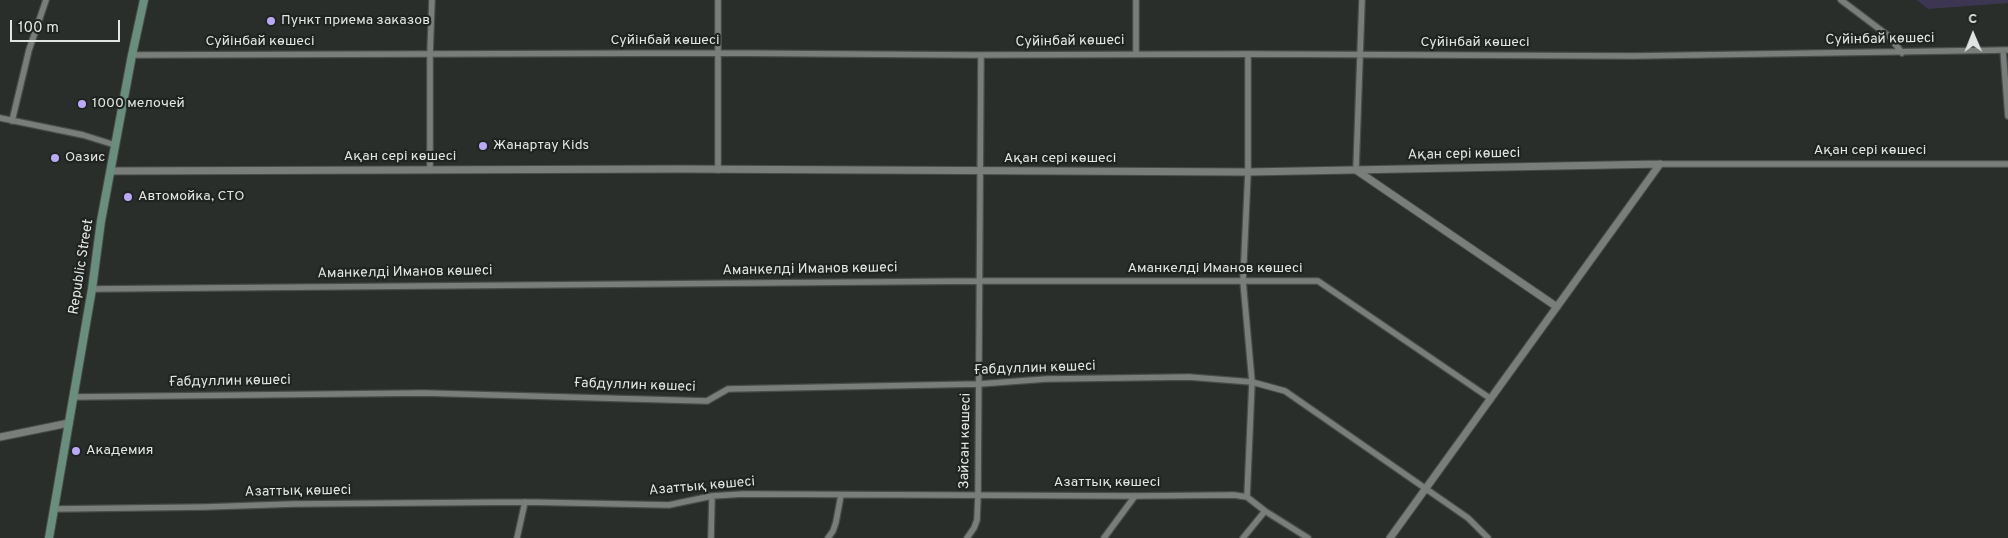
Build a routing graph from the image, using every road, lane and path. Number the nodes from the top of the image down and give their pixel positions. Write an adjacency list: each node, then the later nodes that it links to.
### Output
1 (46, 0): 19 (street)
2 (144, 0): 14 (main road, Republic Street)
3 (432, 0): 11 (street)
4 (718, 0): 9 (street)
5 (1136, 0): 12 (street)
6 (1362, 0): 16 (street)
7 (1841, 0): 10 (street)
8 (2005, 50): 10 (street, Суйінбай көшесі); 17 (street)
9 (718, 53): 11 (street, Суйінбай көшесі); 15 (street, Суйінбай көшесі); 24 (street)
10 (1902, 53): 16 (street, Суйінбай көшесі)
11 (430, 54): 14 (street, Суйінбай көшесі); 23 (street)
12 (1136, 54): 13 (street, Суйінбай көшесі); 15 (street, Суйінбай көшесі)
13 (1248, 54): 16 (street, Суйінбай көшесі); 28 (street)
14 (132, 55): 20 (main road, Republic Street)
15 (981, 55): 27 (street, Зайсан көшесі)
16 (1359, 55): 25 (street)
17 (2008, 116)
18 (0, 118): 19 (street)
19 (12, 120): 20 (street)
20 (115, 145): 26 (main road, Republic Street)
21 (1660, 164): 22 (street, Ақан сері көшесі); 25 (street, Ақан сері көшесі); 32 (street)
22 (2008, 164)
23 (430, 169): 24 (street, Ақан сері көшесі); 26 (street, Ақан сері көшесі)
24 (718, 170): 27 (street, Ақан сері көшесі)
25 (1356, 170): 28 (street, Ақан сері көшесі); 32 (street)
26 (111, 171): 31 (main road, Republic Street)
27 (980, 171): 28 (street, Ақан сері көшесі); 29 (street, Зайсан көшесі)
28 (1248, 172): 30 (street)
29 (978, 281): 30 (street, Аманкелді Иманов көшесі); 31 (street, Аманкелді Иманов көшесі); 34 (street, Зайсан көшесі)
30 (1243, 281): 33 (street); 36 (street, Аманкелді Иманов көшесі)
31 (92, 289): 35 (main road, Republic Street)
32 (1557, 307): 36 (street)
33 (1252, 382): 34 (street, Ғабдуллин көшесі); 39 (street, Ғабдуллин көшесі); 44 (street)
34 (979, 384): 35 (street, Ғабдуллин көшесі); 41 (street, Зайсан көшесі)
35 (73, 397): 37 (main road, Republic Street)
36 (1491, 399): 39 (street)
37 (69, 423): 38 (street); 46 (main road, Republic Street)
38 (0, 437)
39 (1425, 489): 56 (street); 57 (street, Ғабдуллин көшесі)
40 (841, 495): 41 (street, Азаттық көшесі); 42 (street, Азаттық көшесі); 51 (street)
41 (978, 495): 43 (street, Азаттық көшесі); 52 (street, Зайсан көшесі)
42 (712, 496): 45 (street, Азаттық көшесі); 50 (street)
43 (1135, 496): 44 (street, Азаттық көшесі); 53 (street)
44 (1247, 497): 47 (street)
45 (525, 502): 46 (street, Азаттық көшесі); 49 (street)
46 (54, 509): 48 (main road, Republic Street)
47 (1265, 511): 54 (street); 55 (street)
48 (49, 538)
49 (517, 538)
50 (711, 538)
51 (828, 538)
52 (967, 538)
53 (1104, 538)
54 (1243, 538)
55 (1308, 538)
56 (1390, 538)
57 (1488, 538)

